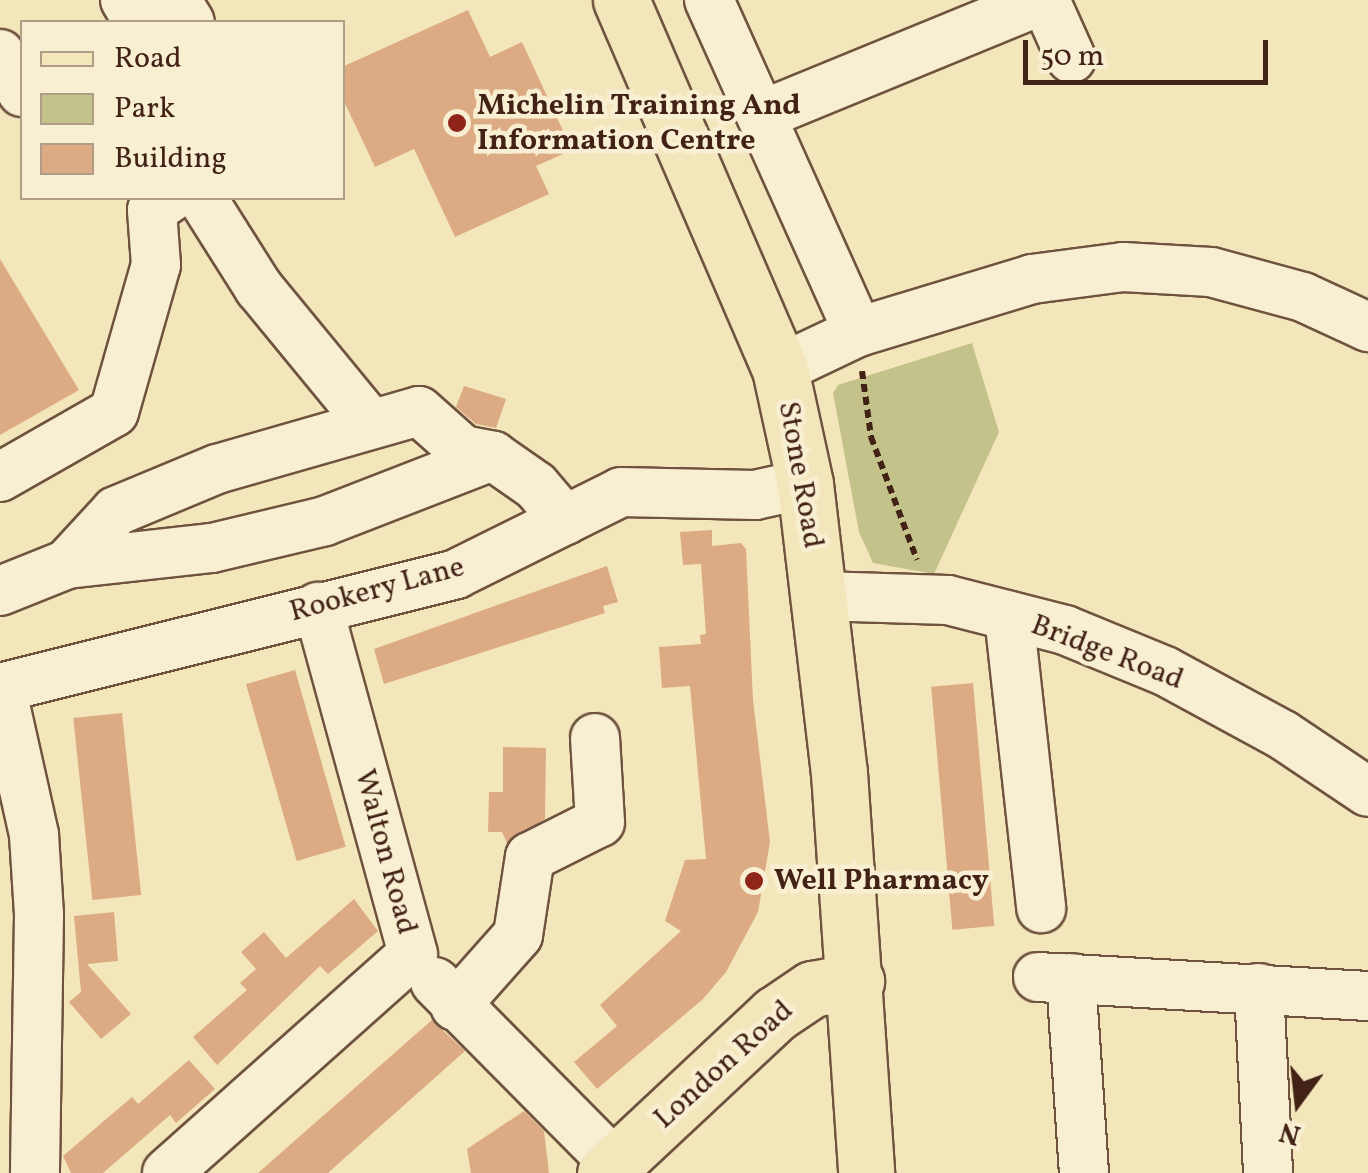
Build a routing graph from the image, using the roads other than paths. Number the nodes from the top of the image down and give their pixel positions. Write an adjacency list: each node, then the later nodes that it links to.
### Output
1 (621, 0): 12 (main road, Stone Road)
2 (709, 0): 7 (street)
3 (1044, 0): 5 (street); 7 (street)
4 (0, 54): 6 (street)
5 (1071, 58)
6 (20, 89)
7 (762, 116): 11 (street)
8 (203, 200): 13 (street)
9 (152, 202): 15 (street)
10 (1368, 326): 11 (street)
11 (858, 332): 12 (street)
12 (780, 368): 16 (main road, Stone Road)
13 (370, 423): 14 (street); 18 (street)
14 (492, 456): 17 (street); 18 (street)
15 (0, 477)
16 (806, 484): 17 (street, Rookery Lane); 20 (main road, Stone Road)
17 (564, 520): 21 (street, Rookery Lane)
18 (66, 564): 19 (street)
19 (0, 591)
20 (819, 596): 22 (street, Bridge Road); 28 (main road, Stone Road)
21 (318, 607): 23 (street, Rookery Lane); 27 (street, Walton Road)
22 (1009, 616): 25 (street, Bridge Road); 26 (street)
23 (1, 688): 33 (street)
24 (595, 738): 31 (street)
25 (1368, 792)
26 (1040, 908)
27 (412, 954): 31 (street); 34 (street, Walton Road)
28 (856, 981): 32 (main road, London Road); 35 (main road, Stone Road)
29 (1260, 988): 30 (street); 36 (street); 37 (street)
30 (1368, 996)
31 (455, 1006): 32 (street)
32 (610, 1168)
33 (35, 1173)
34 (168, 1173)
35 (866, 1173)
36 (1084, 1173)
37 (1268, 1173)

